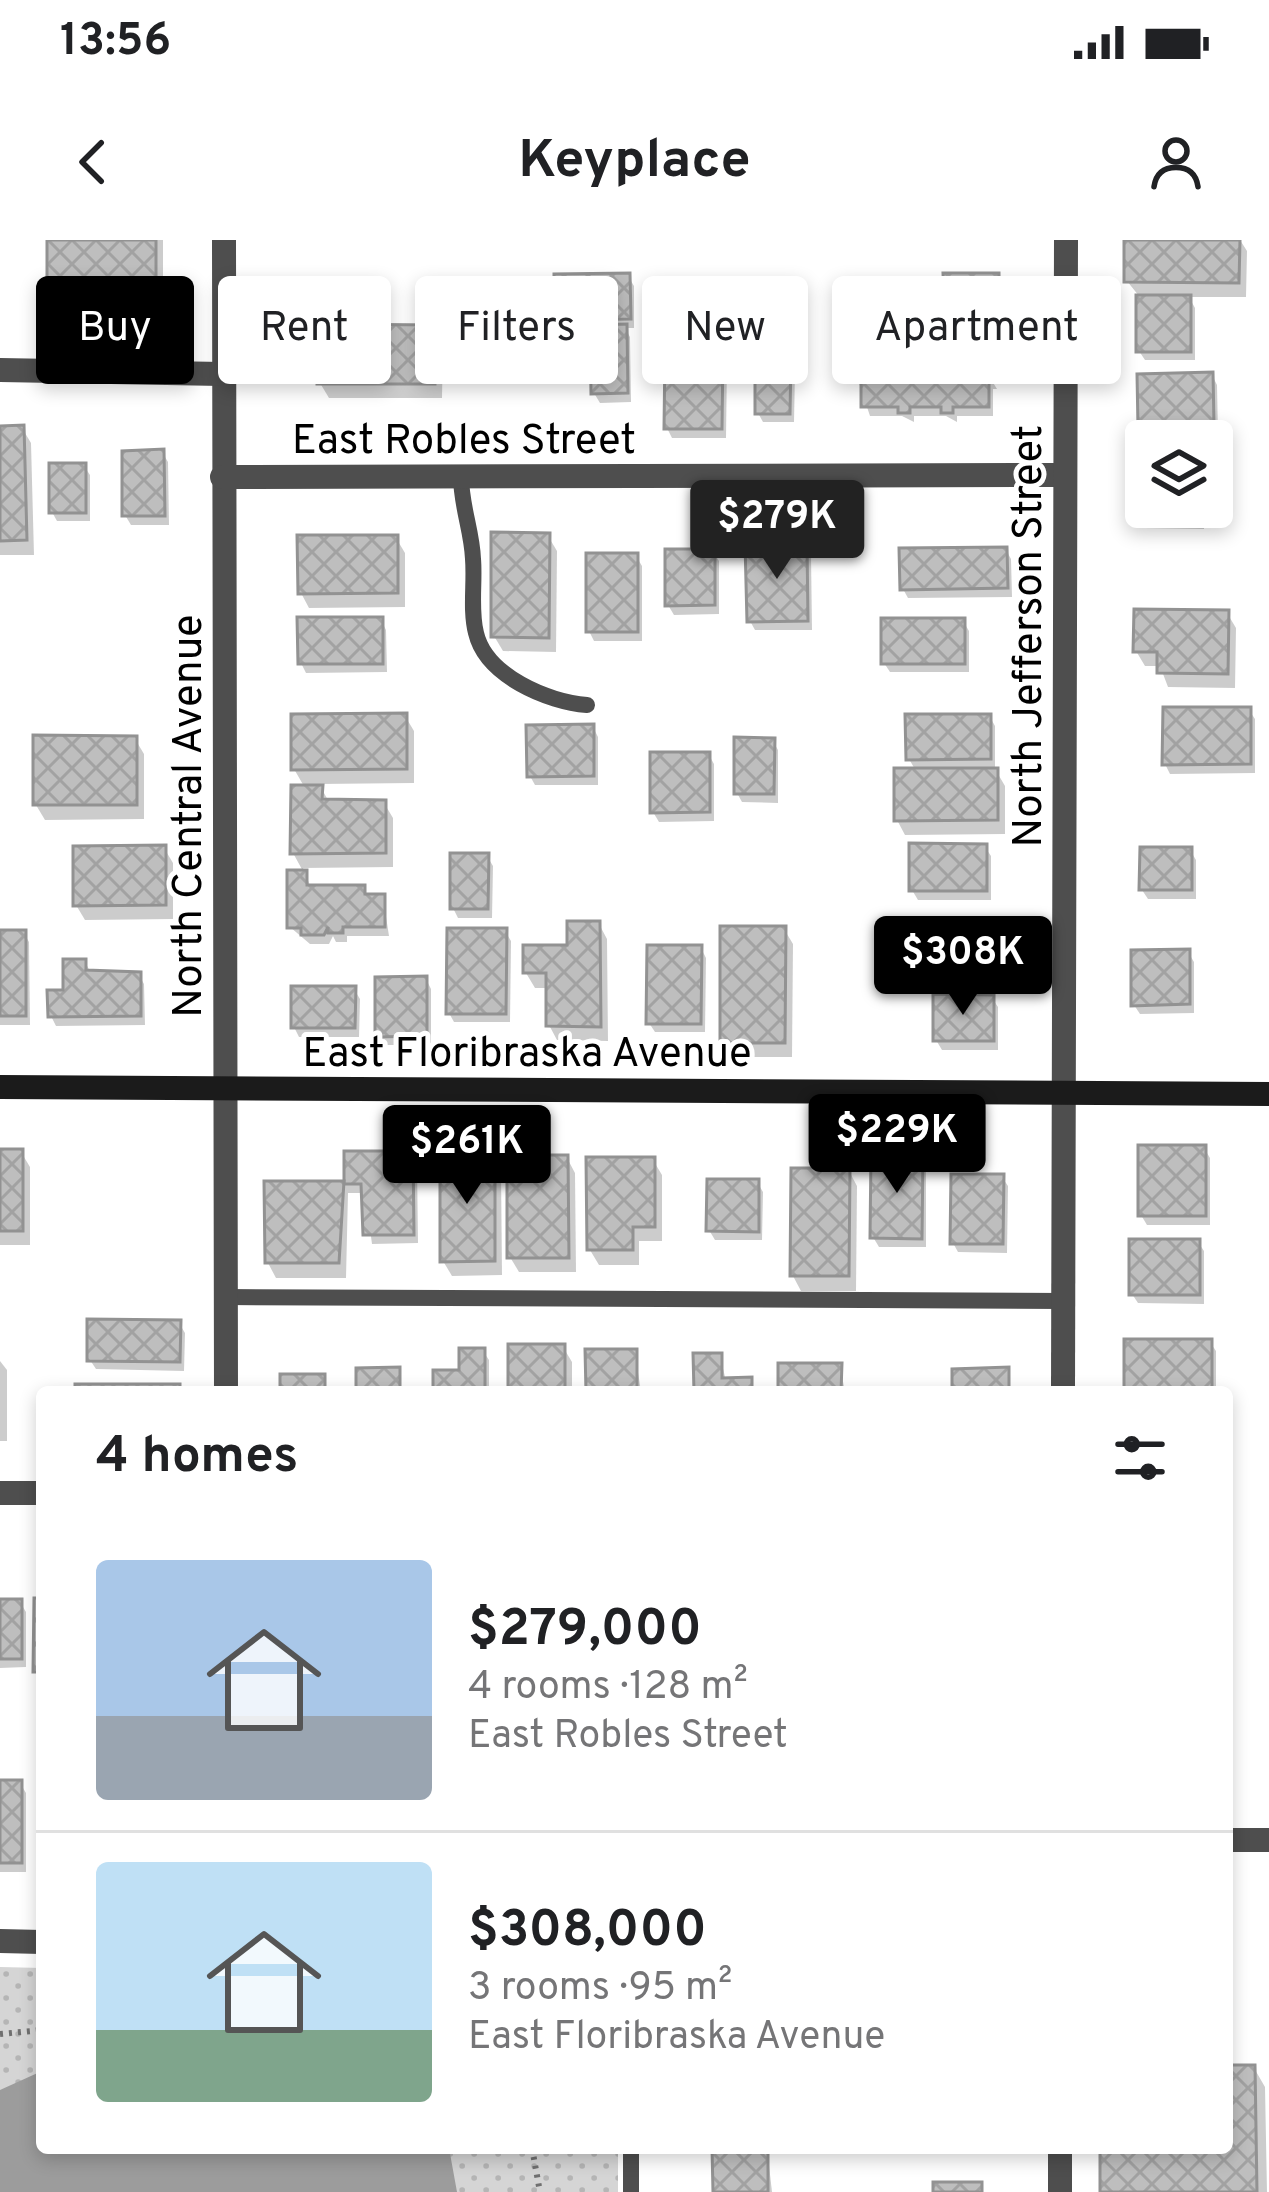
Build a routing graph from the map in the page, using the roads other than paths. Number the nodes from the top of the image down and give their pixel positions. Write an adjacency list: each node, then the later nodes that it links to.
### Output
1 (224, 240): 3 (street, North Central Avenue)
2 (1066, 240): 7 (street, North Jefferson Street)
3 (224, 276)
4 (0, 370): 5 (street)
5 (218, 374)
6 (223, 384): 9 (street, North Central Avenue)
7 (1065, 475): 8 (street, East Robles Street); 13 (street, North Jefferson Street)
8 (461, 476): 9 (street, East Robles Street); 10 (lane)
9 (223, 477): 12 (street, North Central Avenue)
10 (587, 705)
11 (0, 1087): 12 (street, East Floribraska Avenue)
12 (226, 1089): 13 (street, East Floribraska Avenue); 15 (street, North Central Avenue)
13 (1064, 1092): 14 (street, East Floribraska Avenue); 16 (street, North Jefferson Street)
14 (1269, 1094)
15 (226, 1297): 16 (lane); 17 (street, North Central Avenue)
16 (1064, 1301): 18 (street, North Jefferson Street)
17 (226, 1386)
18 (1064, 1386)
19 (0, 1493): 20 (street)
20 (36, 1493)
21 (1233, 1840): 22 (street)
22 (1269, 1840)
23 (0, 1941): 24 (street)
24 (36, 1942)
25 (631, 2154): 27 (lane)
26 (1060, 2154): 28 (street)
27 (631, 2192)
28 (1060, 2192)

